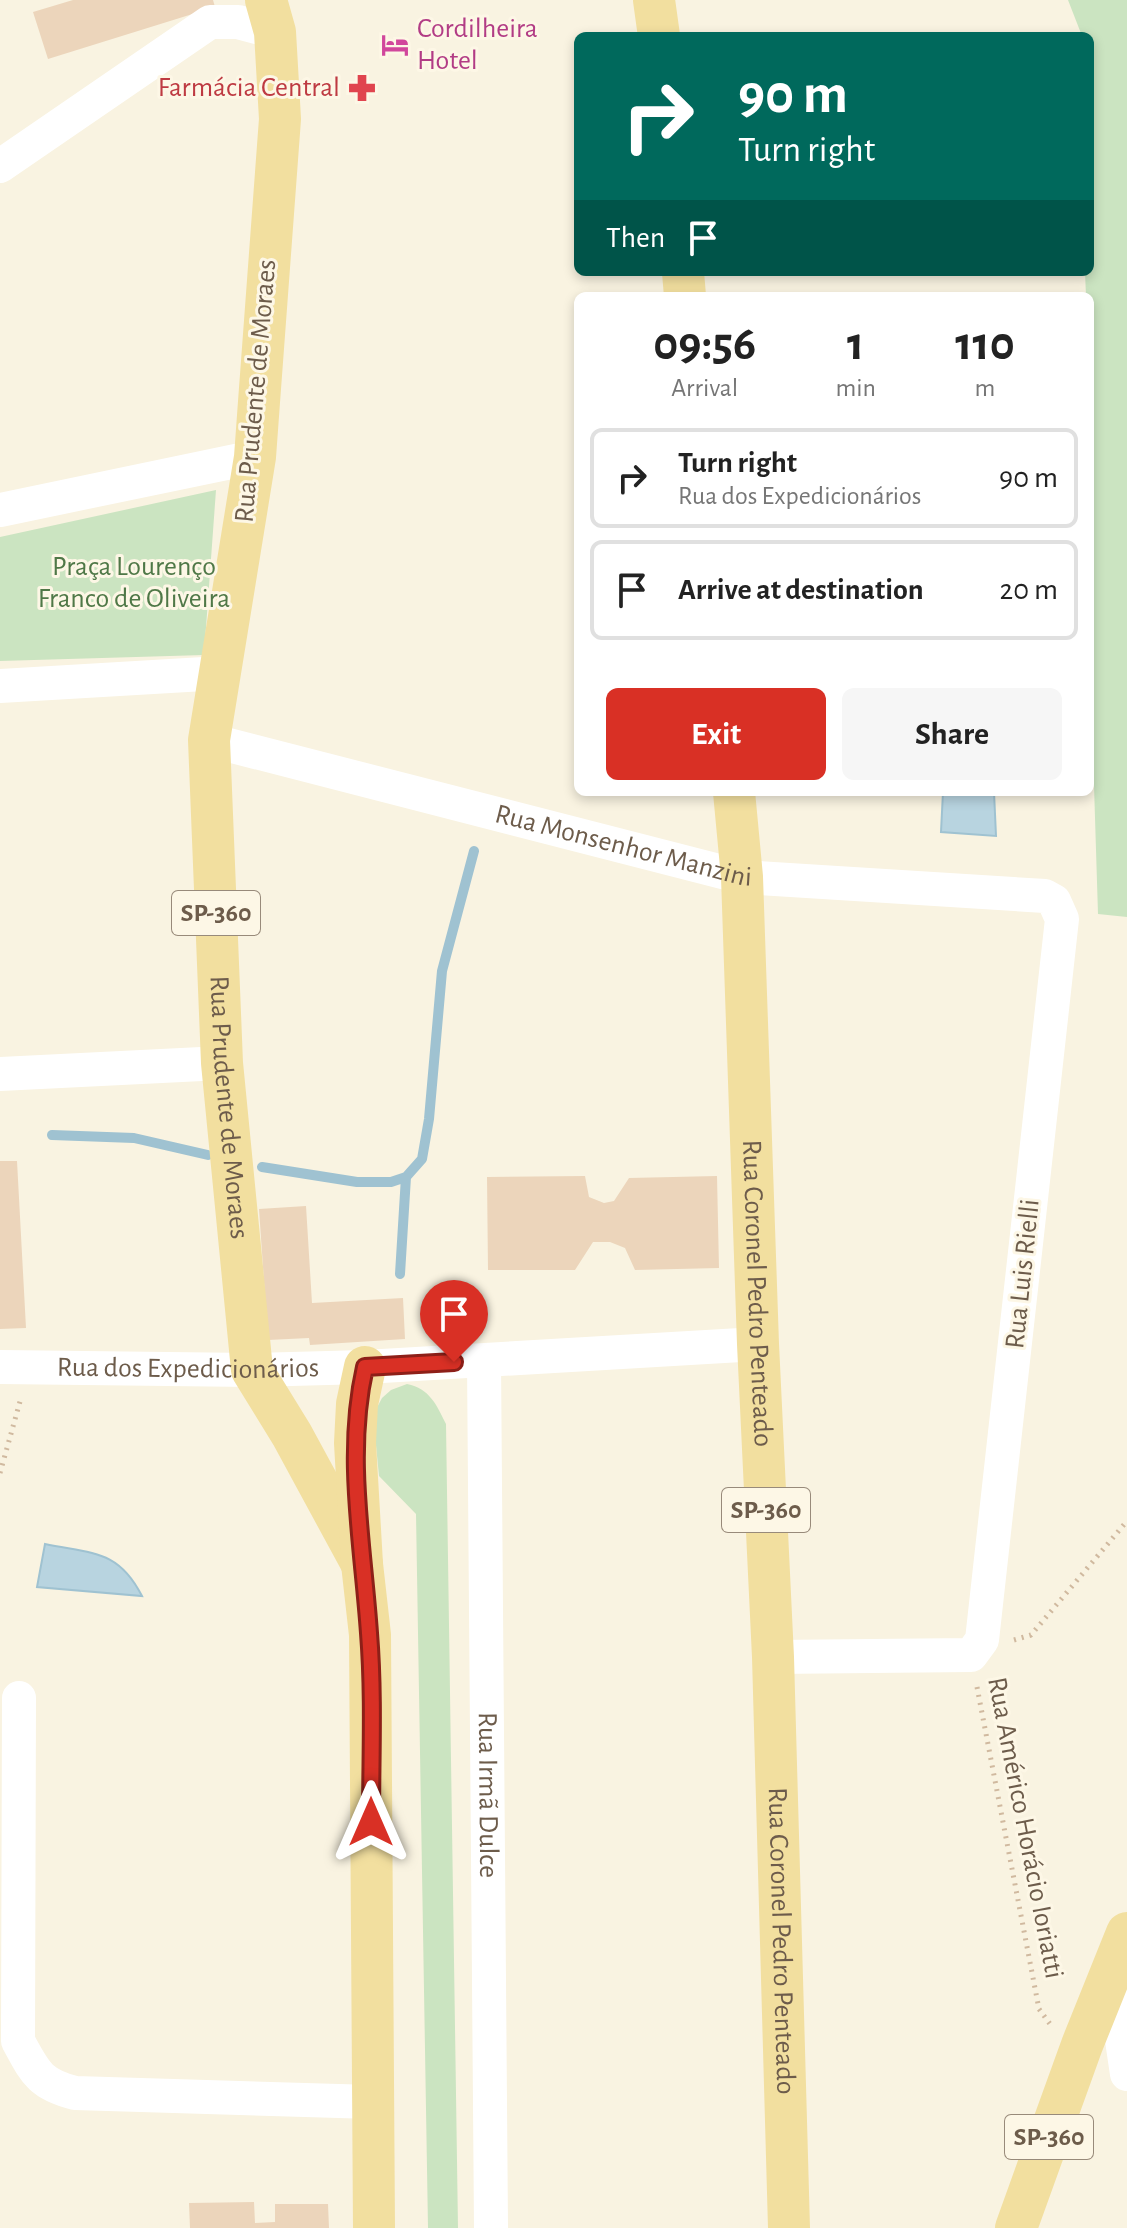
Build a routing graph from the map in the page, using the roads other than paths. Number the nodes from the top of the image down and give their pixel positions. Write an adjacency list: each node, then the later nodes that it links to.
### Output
1 (654, 0): 3 (main road)
2 (270, 16): 4 (street); 5 (main road, Rua Prudente de Moraes / SP-360)
3 (658, 32)
4 (0, 166)
5 (255, 457): 6 (street); 7 (main road, Rua Prudente de Moraes / SP-360)
6 (0, 510)
7 (221, 673): 8 (street); 9 (main road, Rua Prudente de Moraes / SP-360)
8 (0, 686)
9 (209, 740): 11 (street, Rua Monsenhor Manzini); 13 (main road, Rua Prudente de Moraes / SP-360)
10 (734, 796): 11 (main road, Rua Coronel Pedro Penteado / SP-360)
11 (742, 877): 12 (street, Rua Monsenhor Manzini); 15 (main road, Rua Coronel Pedro Penteado / SP-360)
12 (1045, 896): 21 (street, Rua Luis Rielli)
13 (222, 1063): 14 (street); 19 (main road, Rua Prudente de Moraes / SP-360)
14 (0, 1074)
15 (758, 1344): 16 (street, Rua dos Expedicionários); 21 (main road, Rua Coronel Pedro Penteado / SP-360)
16 (484, 1361): 18 (street, Rua dos Expedicionários); 28 (street, Rua Irmã Dulce)
17 (15, 1367): 19 (street, Rua dos Expedicionários)
18 (365, 1367): 19 (street, Rua dos Expedicionários); 20 (main road)
19 (252, 1370): 20 (main road, SP-360)
20 (362, 1564): 26 (main road, SP-360)
21 (773, 1657): 29 (main road, Rua Coronel Pedro Penteado / SP-360)
22 (19, 1698): 26 (street)
23 (1127, 1933): 24 (main road, SP-360)
24 (1112, 1972): 25 (street); 30 (main road, SP-360)
25 (1127, 2074)
26 (373, 2102): 27 (main road, SP-360)
27 (374, 2228)
28 (491, 2228)
29 (789, 2228)
30 (1016, 2228)

